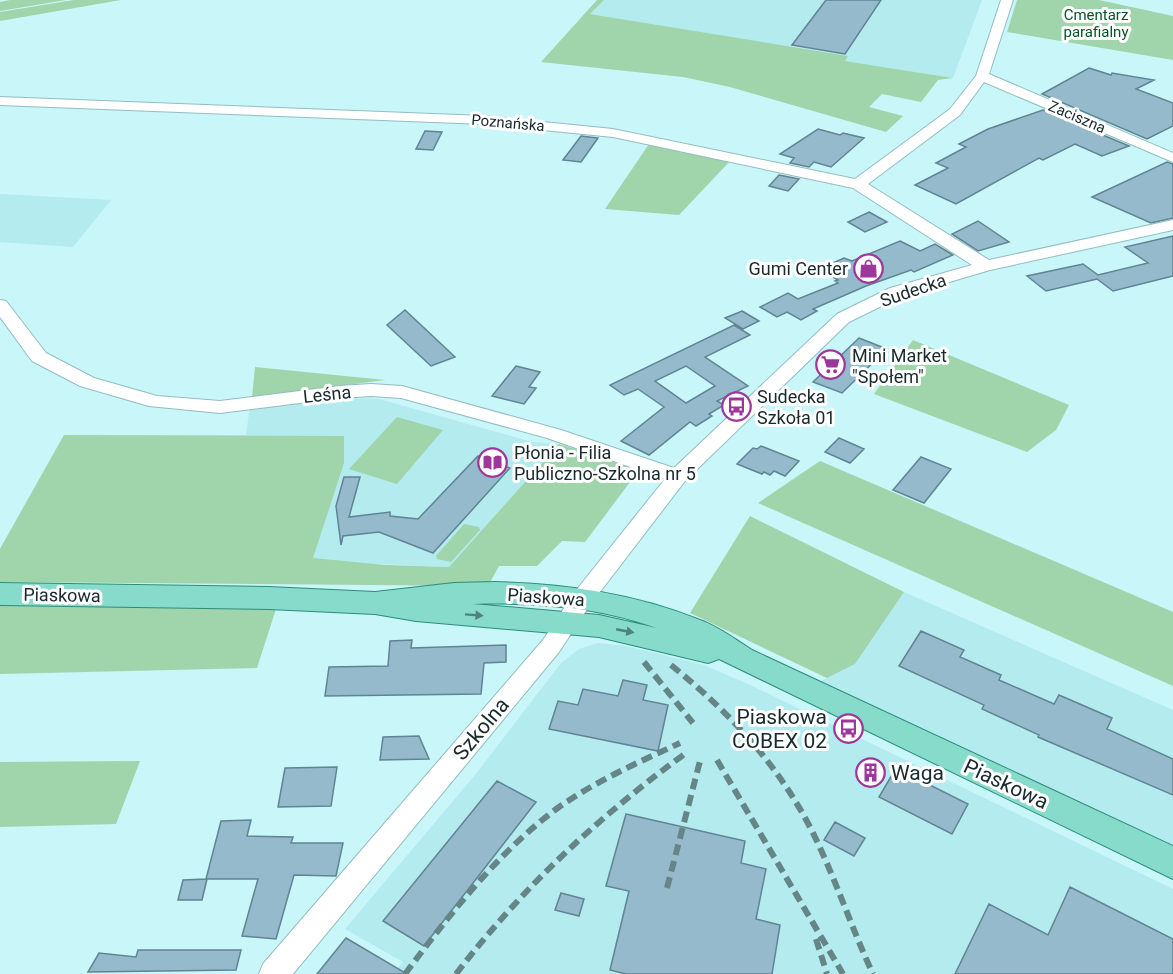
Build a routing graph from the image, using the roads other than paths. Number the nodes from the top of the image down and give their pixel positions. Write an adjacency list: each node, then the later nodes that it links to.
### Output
1 (1007, 0): 2 (street)
2 (982, 76): 4 (street, Zaciszna); 5 (street)
3 (0, 101): 5 (street, Poznańska)
4 (1173, 158)
5 (858, 184): 7 (street, Poznańska)
6 (1173, 225): 7 (street, Sudecka)
7 (986, 266): 9 (street, Sudecka)
8 (0, 305): 9 (street, Leśna)
9 (678, 476): 11 (street, Szkolna)
10 (0, 594): 11 (main road, Piaskowa)
11 (575, 610): 12 (main road, Piaskowa); 13 (street, Szkolna)
12 (1173, 863)
13 (274, 974)

